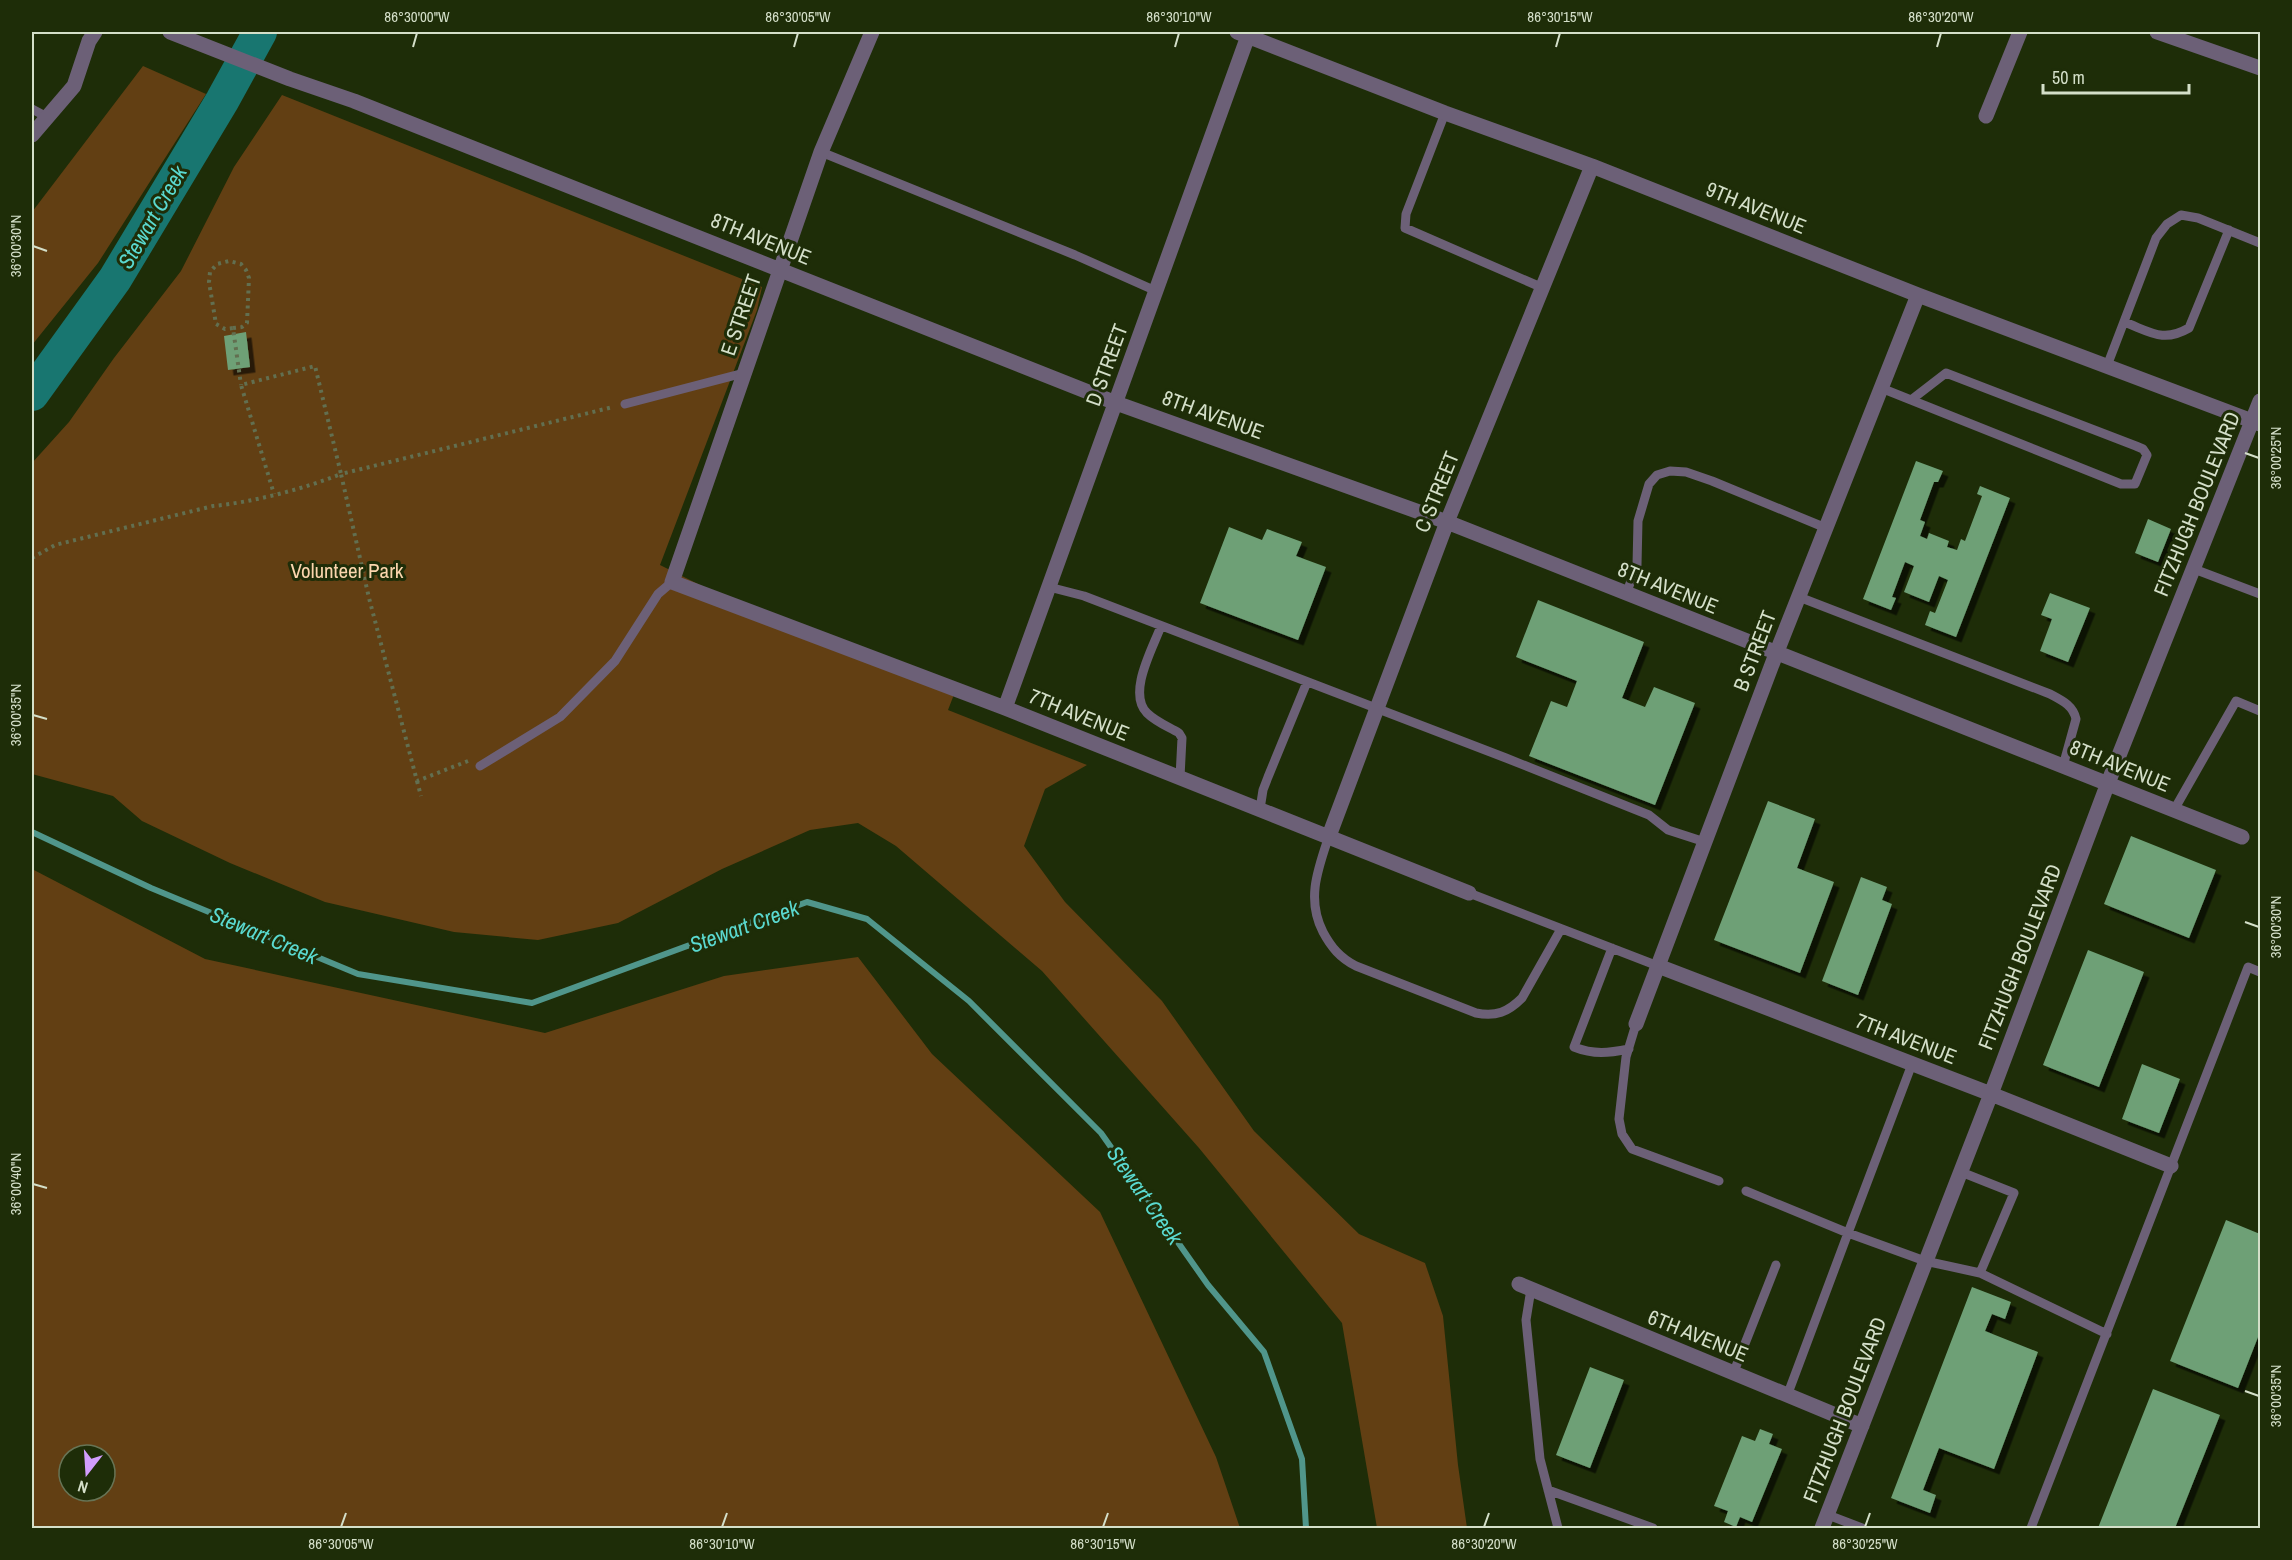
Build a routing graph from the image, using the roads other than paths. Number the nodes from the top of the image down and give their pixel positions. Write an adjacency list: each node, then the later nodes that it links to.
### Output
1 (95, 32): 11 (street)
2 (170, 32): 17 (street, 8TH AVENUE)
3 (872, 32): 13 (street, E STREET)
4 (2020, 32): 10 (street)
5 (2157, 32): 7 (street)
6 (1242, 34): 9 (street, 9TH AVENUE); 19 (street, D STREET)
7 (2260, 68)
8 (32, 109): 11 (lane)
9 (1445, 113): 14 (street, 9TH AVENUE); 18 (lane)
10 (1986, 116)
11 (47, 117): 12 (street)
12 (32, 135)
13 (821, 152): 17 (street, E STREET); 19 (lane)
14 (1592, 166): 18 (street, C STREET); 20 (street, 9TH AVENUE)
15 (2229, 230): 16 (lane); 21 (lane); 21 (lane)
16 (2260, 243)
17 (779, 269): 23 (street, E STREET); 27 (street, 8TH AVENUE)
18 (1543, 288): 30 (street, C STREET)
19 (1156, 291): 27 (street, D STREET)
20 (1918, 295): 22 (street, 9TH AVENUE); 24 (street, B STREET)
21 (2124, 322): 22 (lane)
22 (2107, 366): 29 (street, 9TH AVENUE)
23 (744, 374): 28 (lane); 33 (street, E STREET)
24 (1881, 388): 25 (lane); 31 (street, B STREET)
25 (1911, 400): 25 (lane)
26 (2260, 402): 29 (street, FITZHUGH BOULEVARD)
27 (1116, 403): 30 (street, 8TH AVENUE); 34 (street, D STREET)
28 (625, 404)
29 (2257, 423): 32 (street, FITZHUGH BOULEVARD)
30 (1447, 522): 35 (street, 8TH AVENUE); 42 (street, C STREET)
31 (1826, 528): 35 (lane); 37 (street, B STREET)
32 (2194, 568): 36 (lane); 47 (street, FITZHUGH BOULEVARD)
33 (672, 582): 41 (street, 7TH AVENUE); 44 (lane)
34 (1049, 587): 38 (lane); 41 (street, D STREET)
35 (1626, 594): 39 (street, 8TH AVENUE)
36 (2260, 594)
37 (1799, 597): 39 (street, B STREET); 45 (lane)
38 (1161, 626): 40 (lane); 46 (lane)
39 (1776, 654): 45 (street, 8TH AVENUE); 52 (street, B STREET)
40 (1307, 682): 42 (lane); 48 (lane)
41 (1005, 708): 46 (street, 7TH AVENUE)
42 (1377, 709): 50 (street, C STREET); 52 (lane)
43 (2260, 711): 49 (lane)
44 (480, 766)
45 (2063, 766): 47 (street, 8TH AVENUE)
46 (1180, 777): 48 (street, 7TH AVENUE)
47 (2108, 783): 49 (street, 8TH AVENUE); 61 (street, FITZHUGH BOULEVARD)
48 (1260, 809): 50 (street, 7TH AVENUE)
49 (2174, 810): 51 (street, 8TH AVENUE)
50 (1329, 836): 53 (street, 7TH AVENUE); 54 (lane)
51 (2242, 837)
52 (1705, 842): 56 (street, B STREET)
53 (1469, 893): 54 (lane)
54 (1561, 929): 55 (lane)
55 (1612, 948): 56 (lane); 59 (lane)
56 (1659, 966): 58 (street, B STREET); 60 (street, 7TH AVENUE)
57 (2260, 972): 62 (lane)
58 (1636, 1024): 59 (lane)
59 (1629, 1049): 64 (lane)
60 (1912, 1064): 61 (street, 7TH AVENUE); 66 (lane)
61 (1991, 1094): 62 (street, 7TH AVENUE); 63 (street, FITZHUGH BOULEVARD)
62 (2171, 1166): 71 (lane)
63 (1961, 1172): 67 (street, FITZHUGH BOULEVARD); 69 (lane)
64 (1719, 1181)
65 (1746, 1191): 66 (lane)
66 (1848, 1233): 67 (lane); 73 (lane)
67 (1925, 1261): 69 (lane); 74 (street, FITZHUGH BOULEVARD)
68 (1776, 1265): 72 (lane)
69 (1980, 1273): 71 (lane)
70 (1525, 1287): 72 (street, 6TH AVENUE); 75 (lane)
71 (2107, 1334): 80 (lane)
72 (1733, 1374): 73 (street, 6TH AVENUE)
73 (1787, 1396): 74 (street, 6TH AVENUE)
74 (1862, 1426): 76 (street, FITZHUGH BOULEVARD)
75 (1548, 1490): 77 (lane); 78 (lane)
76 (1825, 1522): 79 (lane)
77 (1558, 1528)
78 (1653, 1528)
79 (1862, 1528)
80 (2031, 1528)

